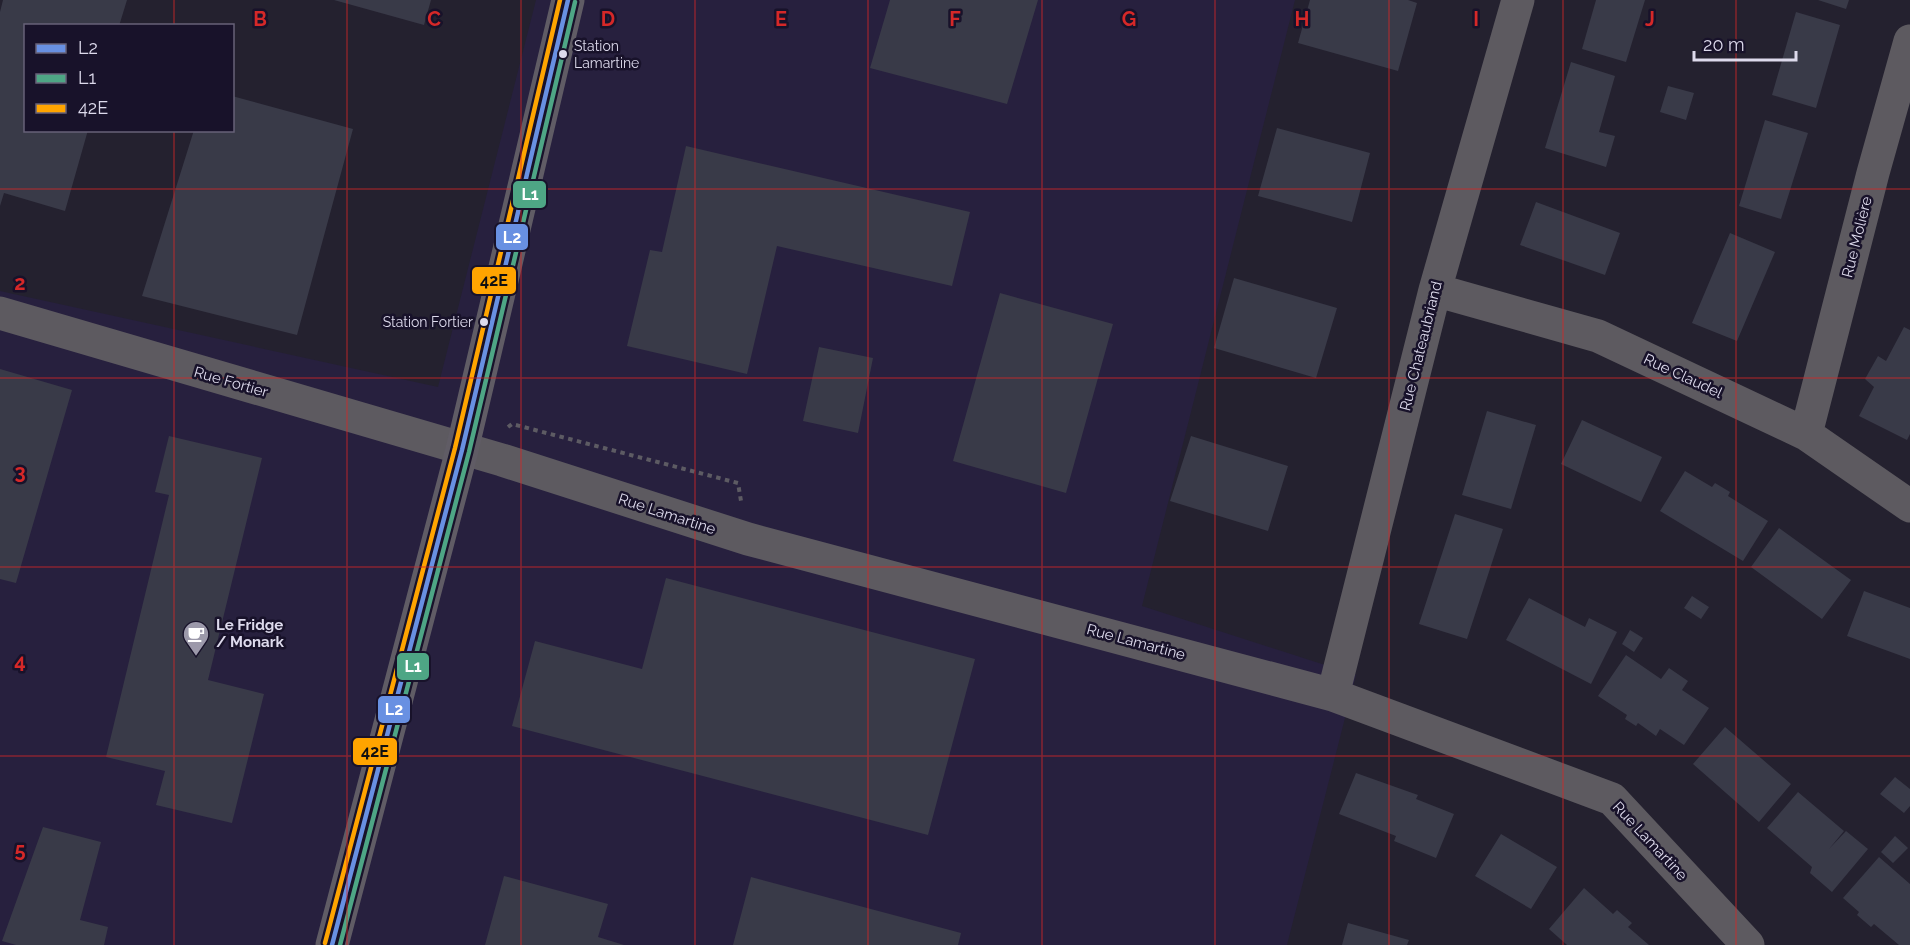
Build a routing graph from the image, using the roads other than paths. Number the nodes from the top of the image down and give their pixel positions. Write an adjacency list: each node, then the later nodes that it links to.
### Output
1 (568, 0): 7 (main road)
2 (1518, 0): 4 (street, Rue Chateaubriand)
3 (1910, 41): 6 (street, Rue Molière)
4 (1435, 290): 6 (street, Rue Claudel); 9 (street, Rue Chateaubriand)
5 (0, 313): 7 (street, Rue Fortier)
6 (1806, 434): 8 (street, Rue Claudel)
7 (462, 450): 9 (street, Rue Lamartine); 11 (main road)
8 (1910, 506)
9 (1334, 695): 10 (street, Rue Lamartine)
10 (1743, 943)
11 (332, 945)

